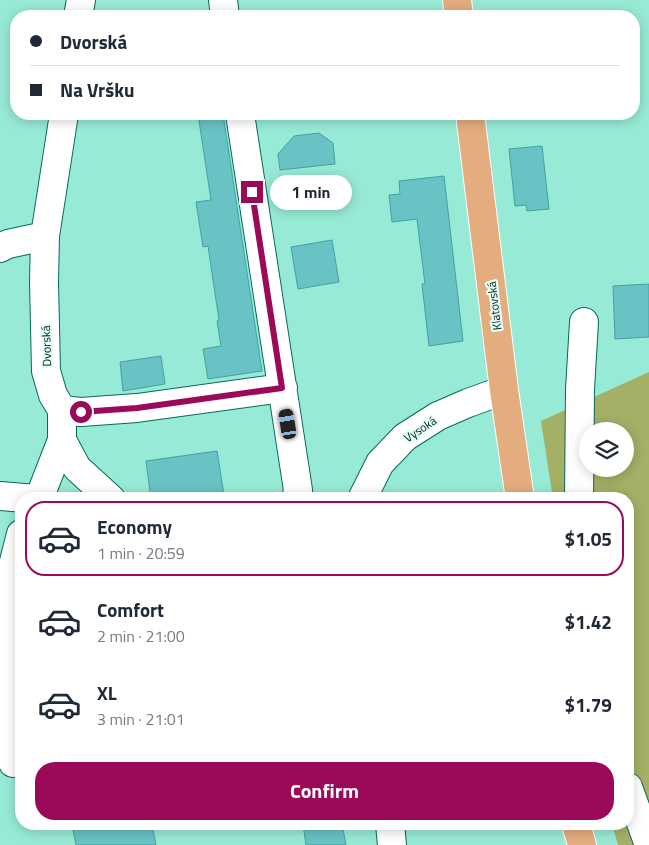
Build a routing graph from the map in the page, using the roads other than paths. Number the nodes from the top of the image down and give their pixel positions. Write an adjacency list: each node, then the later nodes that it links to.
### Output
1 (63, 120): 4 (street, Dvorská)
2 (241, 120): 7 (street)
3 (471, 120): 8 (main road, Klatovská)
4 (46, 236): 5 (street); 9 (street, Dvorská)
5 (0, 248)
6 (584, 322): 16 (street)
7 (282, 388): 9 (street); 13 (street)
8 (504, 390): 14 (street, Vysoká); 15 (main road, Klatovská)
9 (62, 410): 10 (street)
10 (62, 440): 11 (street); 12 (street)
11 (41, 492)
12 (104, 492)
13 (298, 492)
14 (366, 492)
15 (519, 492)
16 (579, 492)
17 (0, 496): 18 (street)
18 (15, 497)
19 (15, 557): 20 (street)
20 (15, 753)
21 (634, 804): 26 (street)
22 (391, 830): 24 (street)
23 (578, 830): 25 (main road)
24 (392, 845)
25 (582, 845)
26 (649, 845)

